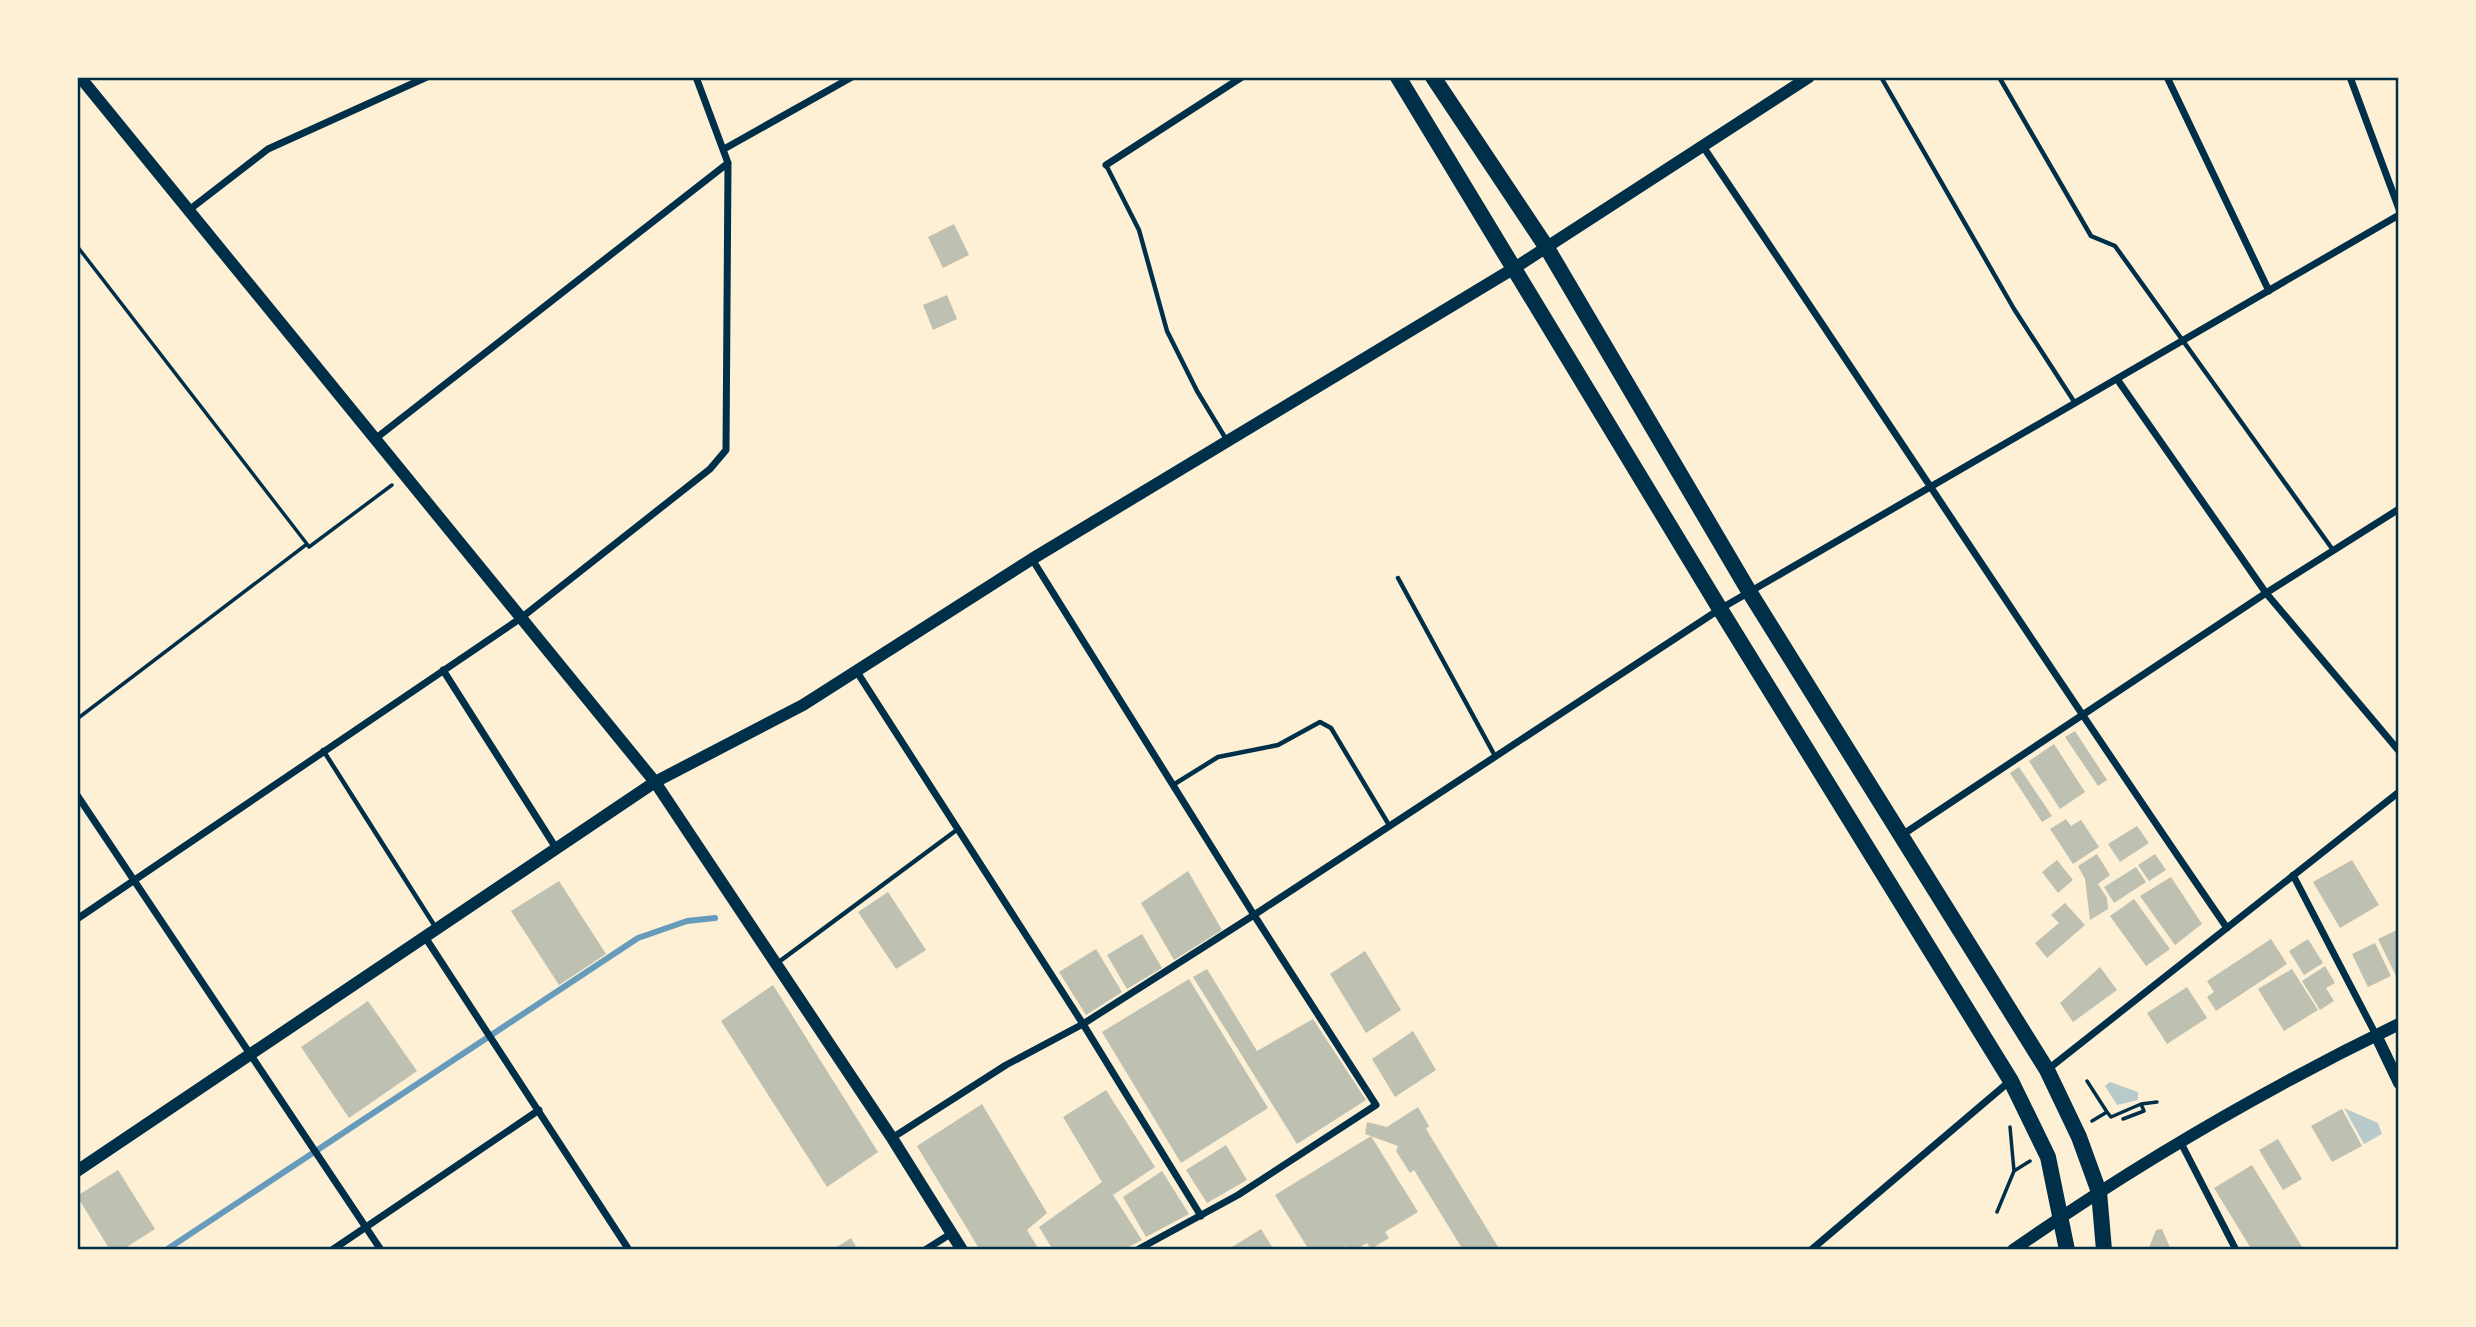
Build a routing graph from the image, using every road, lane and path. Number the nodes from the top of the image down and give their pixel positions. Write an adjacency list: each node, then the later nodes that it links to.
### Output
1 (80, 77): 18 (street)
2 (427, 77): 18 (street)
3 (696, 77): 14 (street)
4 (852, 77): 14 (street)
5 (1398, 77): 22 (highway)
6 (1433, 77): 21 (highway)
7 (1809, 77): 13 (street)
8 (1881, 77): 26 (lane)
9 (1999, 77): 24 (lane)
10 (2167, 77): 23 (street)
11 (2350, 77): 17 (street)
12 (1237, 78): 16 (street)
13 (1702, 145): 21 (street); 30 (street)
14 (724, 149): 15 (street)
15 (728, 163): 27 (street); 39 (street)
16 (1106, 165): 28 (lane)
17 (2399, 208)
18 (189, 210): 27 (street)
19 (2399, 215): 23 (street)
20 (77, 246): 32 (path)
21 (1547, 248): 22 (street); 36 (highway)
22 (1516, 267): 28 (street); 38 (highway)
23 (2269, 291): 24 (street)
24 (2182, 341): 25 (street); 33 (lane)
25 (2117, 379): 26 (street); 37 (street)
26 (2075, 403): 30 (street)
27 (375, 439): 29 (street)
28 (1227, 442): 34 (street)
29 (405, 475): 32 (path); 39 (street)
30 (1932, 486): 36 (street); 42 (street)
31 (2399, 509): 33 (street)
32 (307, 544): 43 (path)
33 (2334, 551): 37 (street)
34 (1032, 559): 41 (street); 48 (street)
35 (1398, 578): 46 (lane)
36 (1750, 593): 38 (street); 53 (highway)
37 (2266, 593): 42 (street); 45 (street)
38 (1720, 609): 46 (street); 68 (highway)
39 (521, 618): 40 (street); 47 (street)
40 (443, 670): 44 (street); 54 (street)
41 (857, 671): 47 (street); 52 (street)
42 (2081, 715): 53 (street); 59 (street)
43 (77, 719)
44 (323, 750): 56 (street); 60 (lane)
45 (2399, 751)
46 (1495, 756): 51 (street)
47 (655, 782): 54 (street); 62 (street)
48 (1173, 785): 51 (lane); 57 (street)
49 (2399, 792): 55 (street)
50 (77, 795): 56 (street)
51 (1389, 825): 57 (street)
52 (958, 829): 62 (lane); 63 (street)
53 (1900, 836): 67 (highway)
54 (556, 848): 60 (street)
55 (2293, 875): 59 (street); 65 (street)
56 (135, 881): 58 (street); 66 (street)
57 (1254, 915): 63 (street); 83 (street)
58 (77, 919)
59 (2227, 928): 67 (street)
60 (437, 929): 61 (street)
61 (425, 937): 66 (street); 73 (street)
62 (776, 964): 78 (street)
63 (1083, 1024): 78 (street); 83 (street)
64 (2399, 1024): 65 (street)
65 (2375, 1035): 70 (street); 79 (street)
66 (250, 1055): 80 (street); 85 (street)
67 (2047, 1070): 81 (highway)
68 (2011, 1081): 84 (highway); 93 (street)
69 (2087, 1081): 74 (path)
70 (2399, 1083)
71 (2157, 1102): 72 (path)
72 (2141, 1104): 75 (path); 76 (path)
73 (539, 1110): 85 (street); 89 (street)
74 (2107, 1111)
75 (2115, 1114)
76 (2123, 1119)
77 (2010, 1127): 82 (path)
78 (892, 1138): 86 (street)
79 (2181, 1143): 81 (street); 97 (street)
80 (77, 1171)
81 (2099, 1192): 84 (street); 96 (highway)
82 (1997, 1212)
83 (1201, 1216): 92 (street)
84 (2062, 1216): 94 (street); 95 (highway)
85 (365, 1228): 87 (street); 88 (street)
86 (952, 1233): 90 (street); 91 (street)
87 (332, 1250)
88 (380, 1250)
89 (629, 1250)
90 (925, 1250)
91 (962, 1250)
92 (1138, 1250)
93 (1811, 1250)
94 (2013, 1250)
95 (2067, 1250)
96 (2104, 1250)
97 (2236, 1250)

